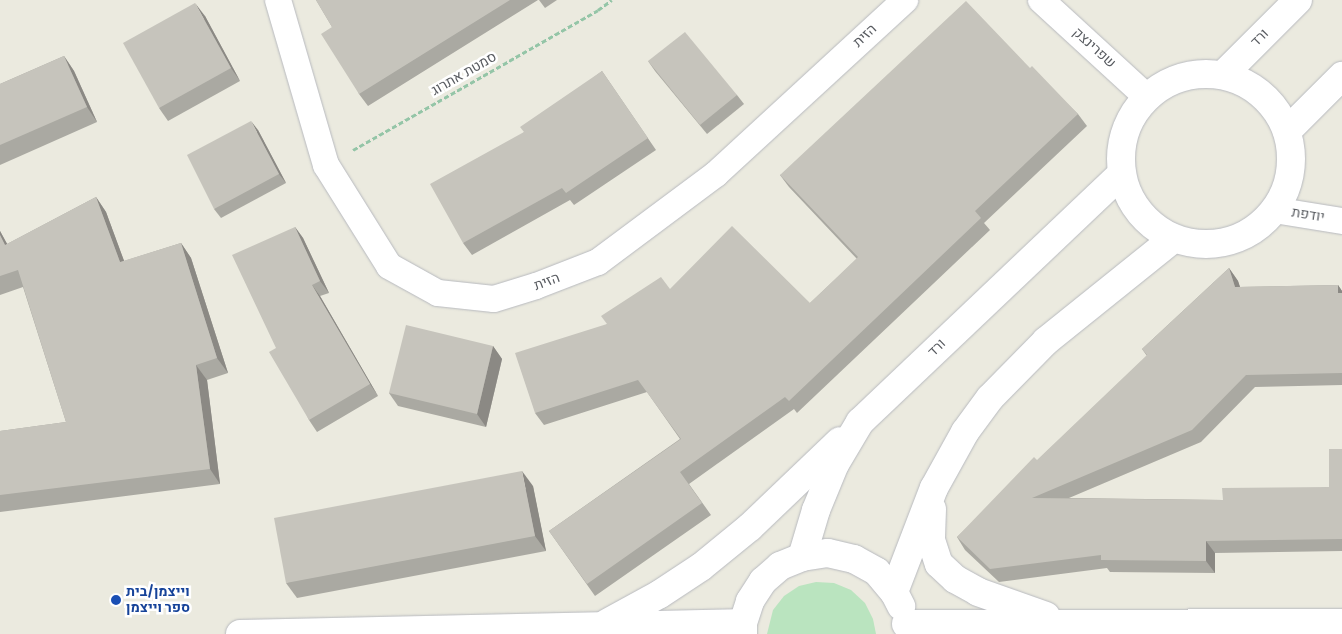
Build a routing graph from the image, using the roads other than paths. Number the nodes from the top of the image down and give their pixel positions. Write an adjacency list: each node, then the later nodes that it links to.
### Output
1 (278, 0): 2 (street, הזית)
2 (905, 0)
3 (1041, 0): 7 (street, שפרינצק)
4 (1298, 0): 5 (street, ורד)
5 (1223, 75): 7 (street); 8 (street)
6 (1342, 76): 8 (street)
7 (1147, 96): 9 (street)
8 (1286, 131): 10 (street)
9 (1122, 173): 12 (street); 13 (street, ורד)
10 (1274, 210): 11 (street, יודפת); 12 (street)
11 (1342, 221)
12 (1174, 238): 14 (street)
13 (860, 422): 15 (street, ורד); 19 (street)
14 (934, 488): 16 (street); 17 (street)
15 (802, 557): 16 (street); 20 (street)
16 (894, 592): 21 (street)
17 (1069, 623): 18 (street); 21 (street)
18 (1342, 623)
19 (601, 626): 20 (street); 22 (street)
20 (743, 628)
21 (906, 629)
22 (240, 634)

